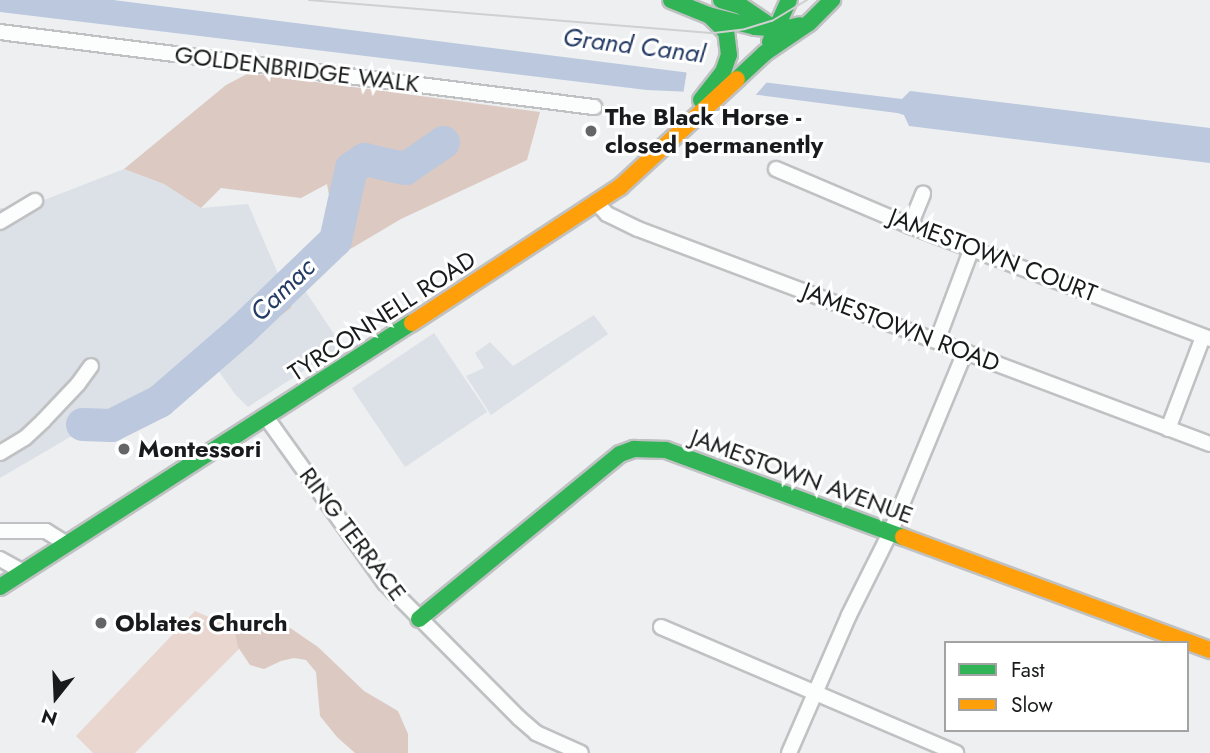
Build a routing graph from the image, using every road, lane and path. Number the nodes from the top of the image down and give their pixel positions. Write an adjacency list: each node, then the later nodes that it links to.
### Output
1 (671, 0): 5 (main road)
2 (721, 0): 7 (main road)
3 (789, 0): 7 (main road, TYRCONNELL ROAD)
4 (832, 0): 6 (main road, TYRCONNELL ROAD)
5 (708, 15): 7 (main road); 10 (main road)
6 (809, 23): 7 (main road); 9 (main road, TYRCONNELL ROAD)
7 (774, 29): 9 (main road, TYRCONNELL ROAD)
8 (0, 32): 11 (street, GOLDENBRIDGE WALK)
9 (767, 52): 10 (main road, TYRCONNELL ROAD)
10 (709, 98): 15 (main road, TYRCONNELL ROAD)
11 (594, 107)
12 (776, 169): 17 (street, JAMESTOWN COURT)
13 (923, 192): 17 (street)
14 (35, 201): 16 (street)
15 (597, 203): 20 (street, JAMESTOWN ROAD); 23 (main road, TYRCONNELL ROAD)
16 (0, 222)
17 (911, 226): 18 (street, JAMESTOWN COURT)
18 (972, 248): 19 (street, JAMESTOWN COURT); 20 (street)
19 (1207, 338): 24 (street)
20 (937, 341): 21 (street, JAMESTOWN ROAD)
21 (965, 352): 24 (street, JAMESTOWN ROAD); 28 (street)
22 (91, 366): 26 (street)
23 (267, 417): 29 (main road, TYRCONNELL ROAD); 33 (street, RING TERRACE)
24 (1168, 429): 25 (street, JAMESTOWN ROAD)
25 (1210, 444)
26 (0, 453)
27 (0, 531): 29 (street)
28 (890, 533): 33 (main road, JAMESTOWN AVENUE); 35 (main road, JAMESTOWN AVENUE); 38 (street)
29 (67, 544): 31 (main road, TYRCONNELL ROAD)
30 (0, 559): 31 (street)
31 (23, 572): 32 (main road, TYRCONNELL ROAD)
32 (0, 587)
33 (419, 619): 39 (street, RING TERRACE)
34 (661, 627): 38 (street)
35 (1185, 641)
36 (1189, 642): 37 (main road, JAMESTOWN AVENUE)
37 (1210, 650)
38 (815, 693): 40 (street); 41 (street)
39 (581, 753)
40 (789, 753)
41 (956, 753)

